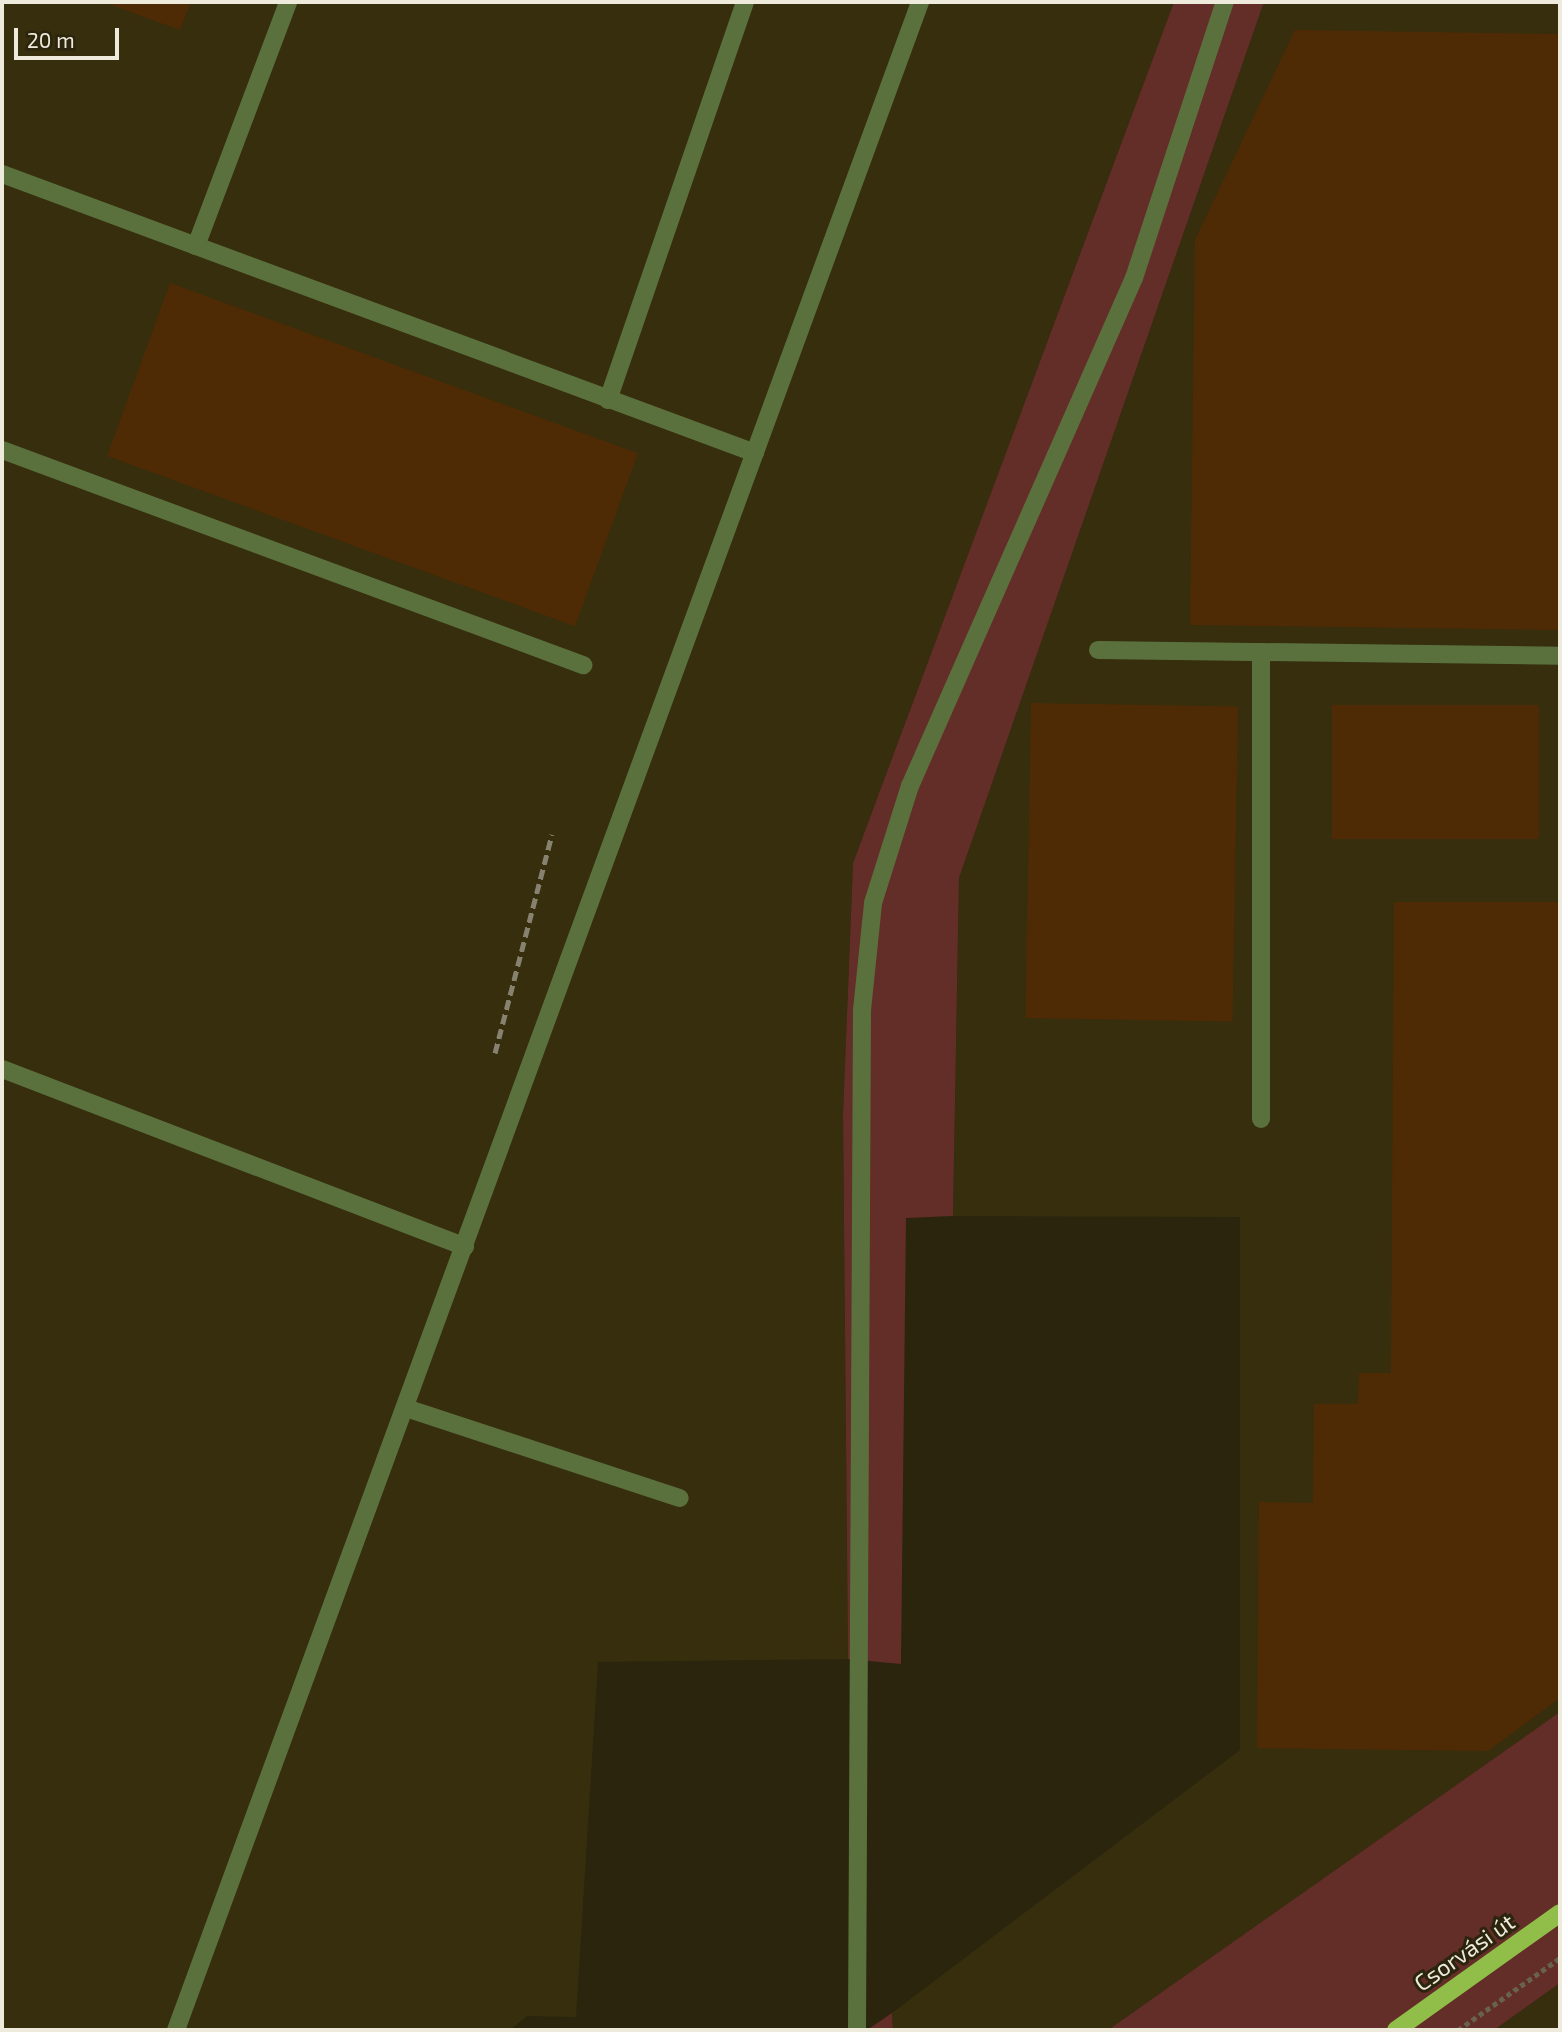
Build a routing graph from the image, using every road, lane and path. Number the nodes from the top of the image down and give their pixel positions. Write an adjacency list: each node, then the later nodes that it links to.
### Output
1 (288, 2): 6 (street)
2 (745, 2): 7 (street)
3 (920, 2): 9 (street)
4 (1225, 2): 22 (street)
5 (2, 174): 6 (street)
6 (196, 246): 7 (street)
7 (608, 400): 9 (street)
8 (2, 450): 13 (street)
9 (755, 453): 16 (street)
10 (1098, 650): 11 (street)
11 (1261, 652): 12 (street); 15 (street)
12 (1560, 656)
13 (583, 665)
14 (2, 1069): 16 (street)
15 (1261, 1119)
16 (466, 1247): 17 (street)
17 (406, 1408): 18 (street); 21 (street)
18 (680, 1497)
19 (1560, 1913): 23 (main road, Csorvási út)
20 (1560, 1958): 24 (path)
21 (176, 2030)
22 (858, 2030)
23 (1396, 2030)
24 (1458, 2030)

